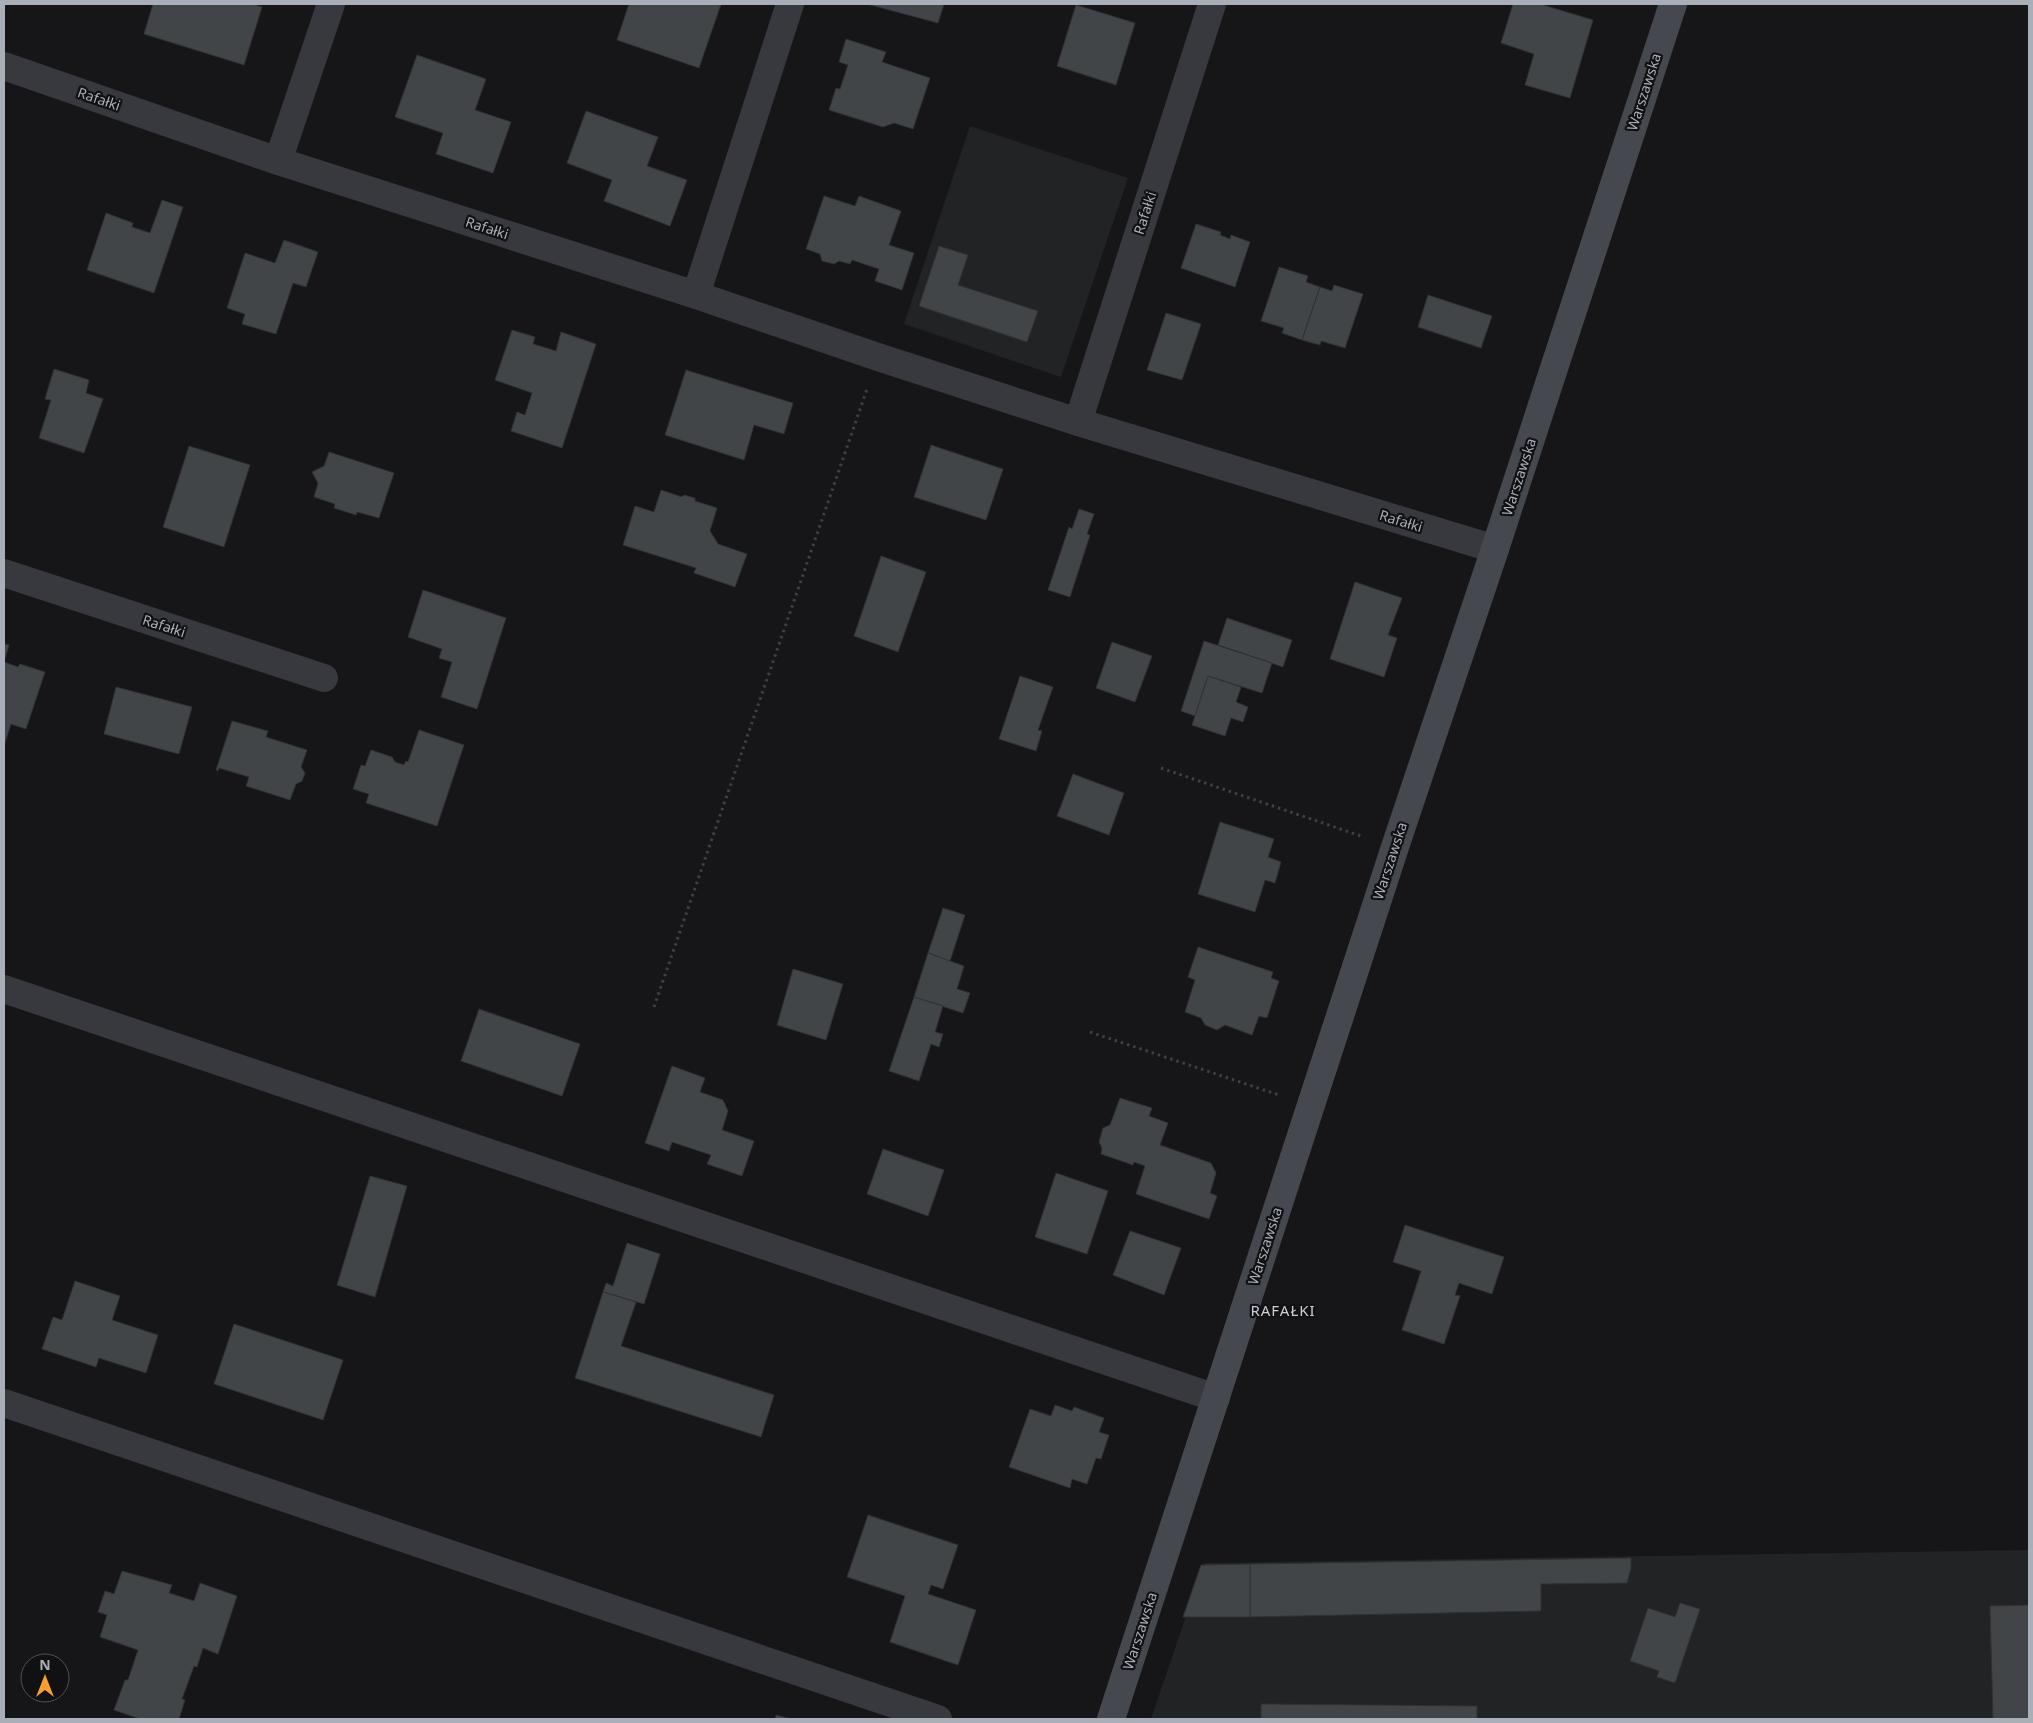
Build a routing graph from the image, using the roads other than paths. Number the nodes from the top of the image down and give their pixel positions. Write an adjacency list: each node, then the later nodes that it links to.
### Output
1 (331, 4): 6 (street)
2 (790, 4): 7 (street)
3 (1212, 4): 8 (street, Rafałki)
4 (1673, 4): 9 (street, Warszawska)
5 (4, 66): 6 (street, Rafałki)
6 (278, 161): 7 (street, Rafałki)
7 (696, 294): 8 (street, Rafałki)
8 (1078, 422): 9 (street, Rafałki)
9 (1495, 549): 13 (street, Warszawska)
10 (4, 574): 11 (street, Rafałki)
11 (324, 678)
12 (4, 989): 13 (street)
13 (1216, 1398): 16 (street, Warszawska)
14 (4, 1403): 15 (street)
15 (938, 1719)
16 (1111, 1719)

